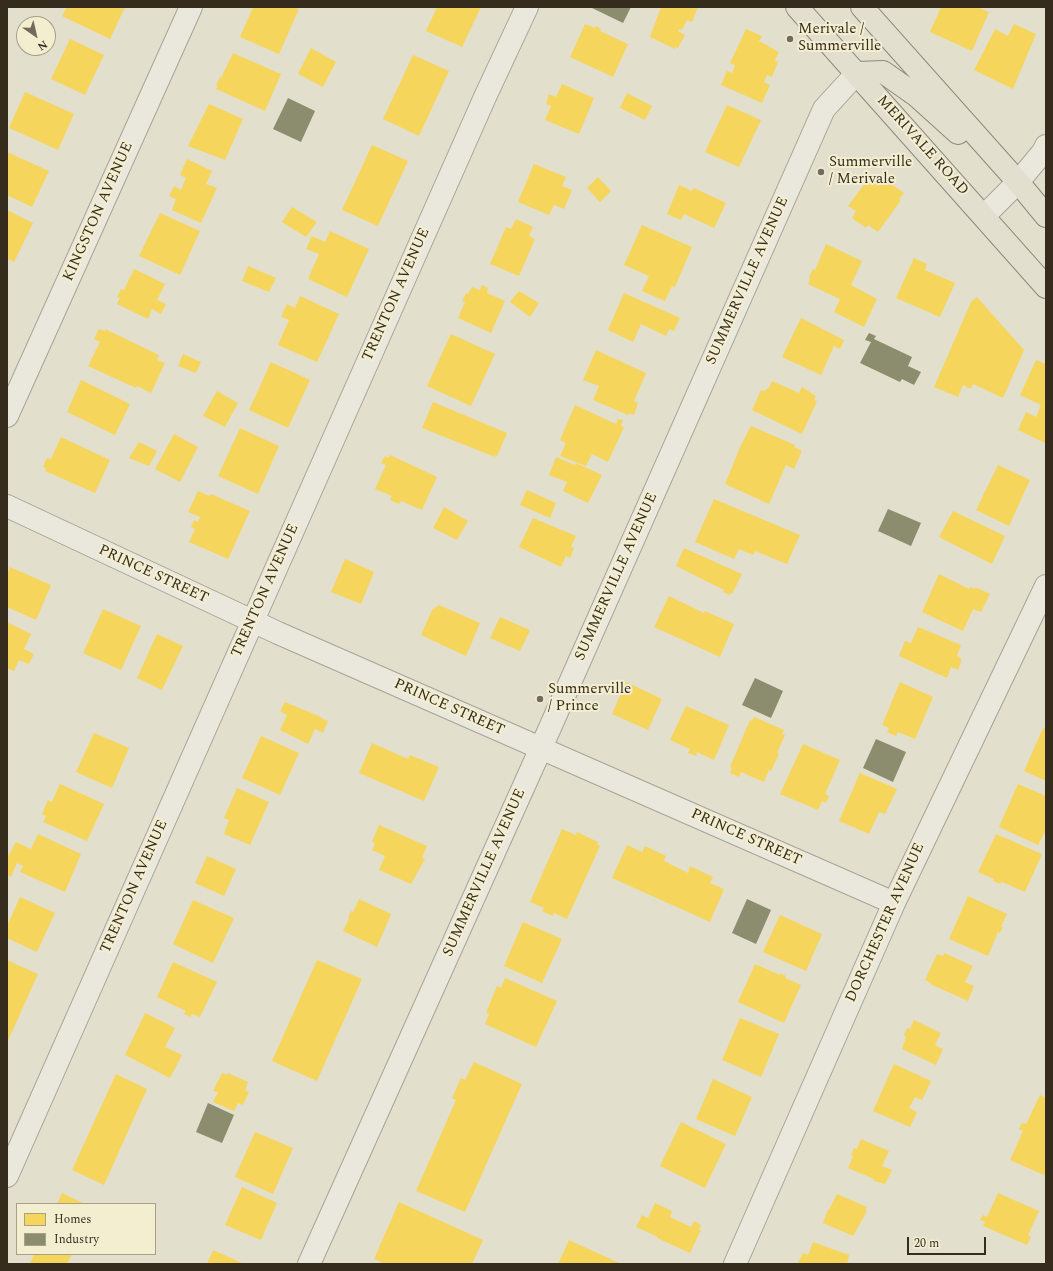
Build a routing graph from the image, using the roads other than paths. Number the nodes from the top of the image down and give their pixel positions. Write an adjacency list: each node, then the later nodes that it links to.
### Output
1 (191, 7): 11 (street, KINGSTON AVENUE)
2 (527, 7): 14 (street, TRENTON AVENUE)
3 (797, 7): 5 (main road, MERIVALE ROAD)
4 (862, 7): 7 (main road)
5 (857, 73): 7 (main road); 8 (main road, MERIVALE ROAD); 15 (street, SUMMERVILLE AVENUE)
6 (1046, 146): 7 (street)
7 (1018, 182): 8 (street); 9 (main road)
8 (984, 216): 10 (main road, MERIVALE ROAD)
9 (1046, 216)
10 (1046, 287)
11 (7, 416)
12 (7, 506): 14 (street, PRINCE STREET)
13 (1046, 586): 16 (street, DORCHESTER AVENUE)
14 (252, 621): 15 (street, PRINCE STREET); 17 (street, TRENTON AVENUE)
15 (541, 748): 16 (street, PRINCE STREET); 18 (street, SUMMERVILLE AVENUE)
16 (894, 903): 19 (street, DORCHESTER AVENUE)
17 (7, 1176)
18 (309, 1264)
19 (735, 1264)

